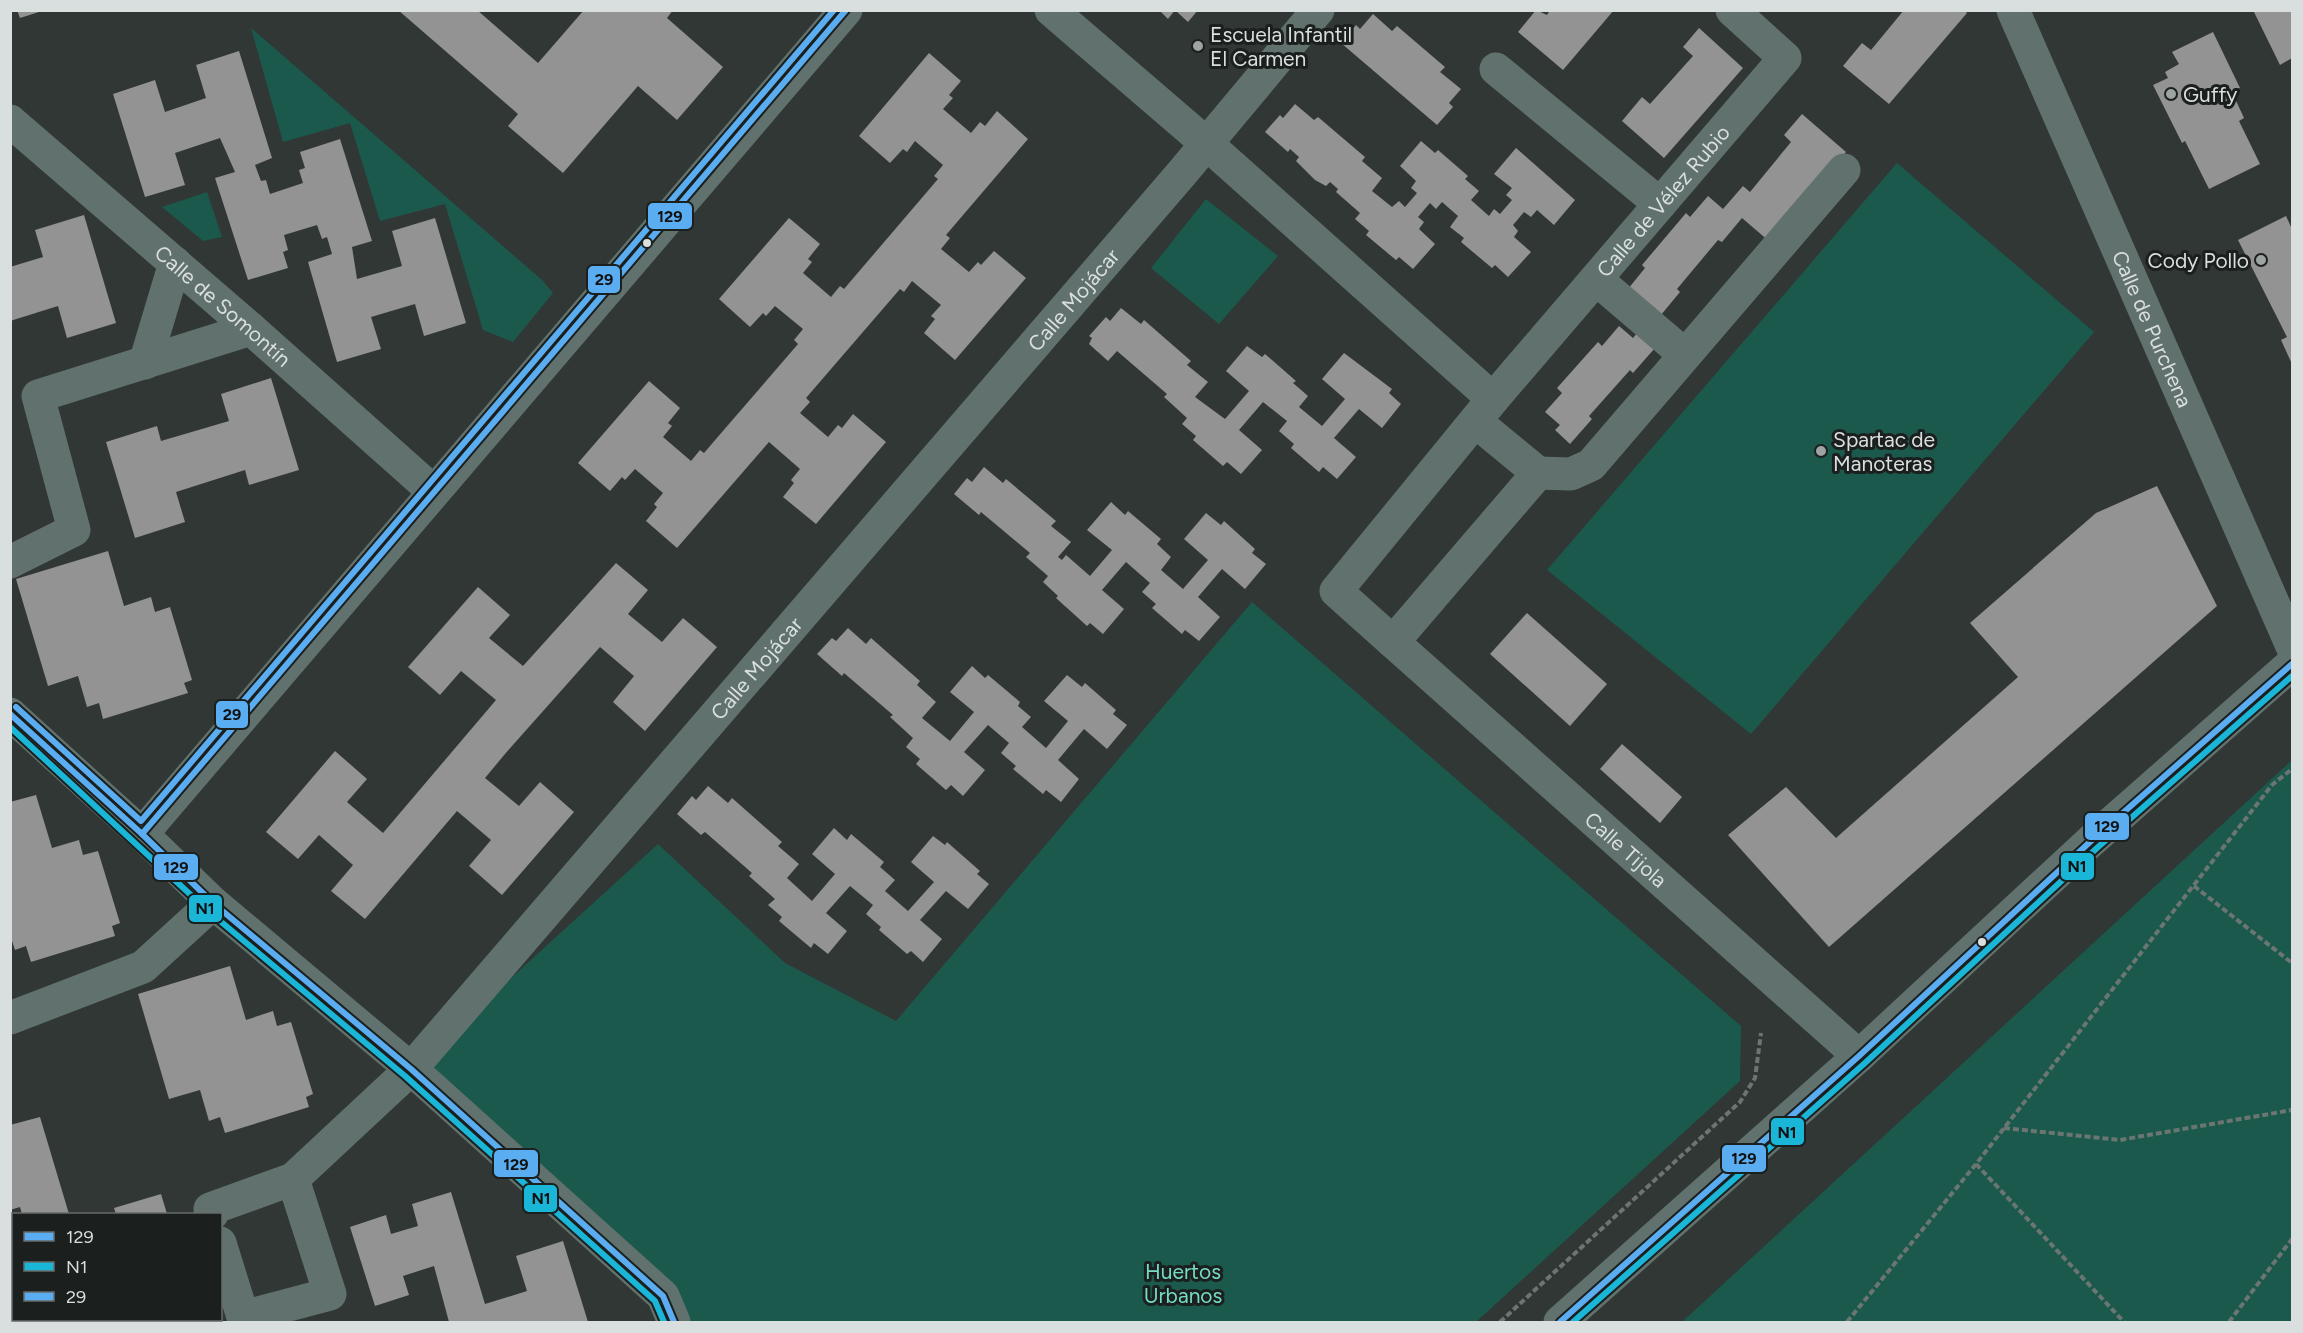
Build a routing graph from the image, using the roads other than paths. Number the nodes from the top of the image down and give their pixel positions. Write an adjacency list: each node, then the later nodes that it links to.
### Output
1 (846, 10): 18 (street)
2 (1051, 10): 8 (street)
3 (1318, 10): 8 (street)
4 (1732, 10): 10 (street, Calle de Vélez Rubio)
5 (2013, 10): 21 (street, Calle de Purchena)
6 (1496, 69): 10 (street)
7 (10, 121): 11 (street, Calle de Somontín)
8 (1207, 144): 16 (street); 28 (street, Calle Mojácar)
9 (1844, 170): 14 (street)
10 (1660, 204): 12 (street, Calle de Vélez Rubio)
11 (175, 263): 13 (street, Calle de Somontín); 15 (street)
12 (1596, 279): 14 (street); 16 (street, Calle de Vélez Rubio)
13 (251, 329): 15 (street); 18 (street, Calle de Somontín)
14 (1685, 355): 17 (street)
15 (145, 363): 19 (street)
16 (1484, 410): 17 (street); 20 (street, Calle de Vélez Rubio)
17 (1538, 473): 20 (street)
18 (433, 491): 24 (street)
19 (10, 562)
20 (1393, 642): 27 (street, Calle Tijola)
21 (2292, 646)
22 (2292, 664): 27 (street)
23 (10, 714): 24 (street)
24 (142, 834): 25 (street)
25 (213, 903): 26 (street); 28 (street)
26 (10, 1018)
27 (1859, 1056): 33 (street)
28 (411, 1069): 29 (street, Calle Mojácar); 32 (street)
29 (293, 1179): 30 (street, Calle Mojácar); 31 (street)
30 (211, 1213)
31 (222, 1249)
32 (674, 1323)
33 (1560, 1323)

